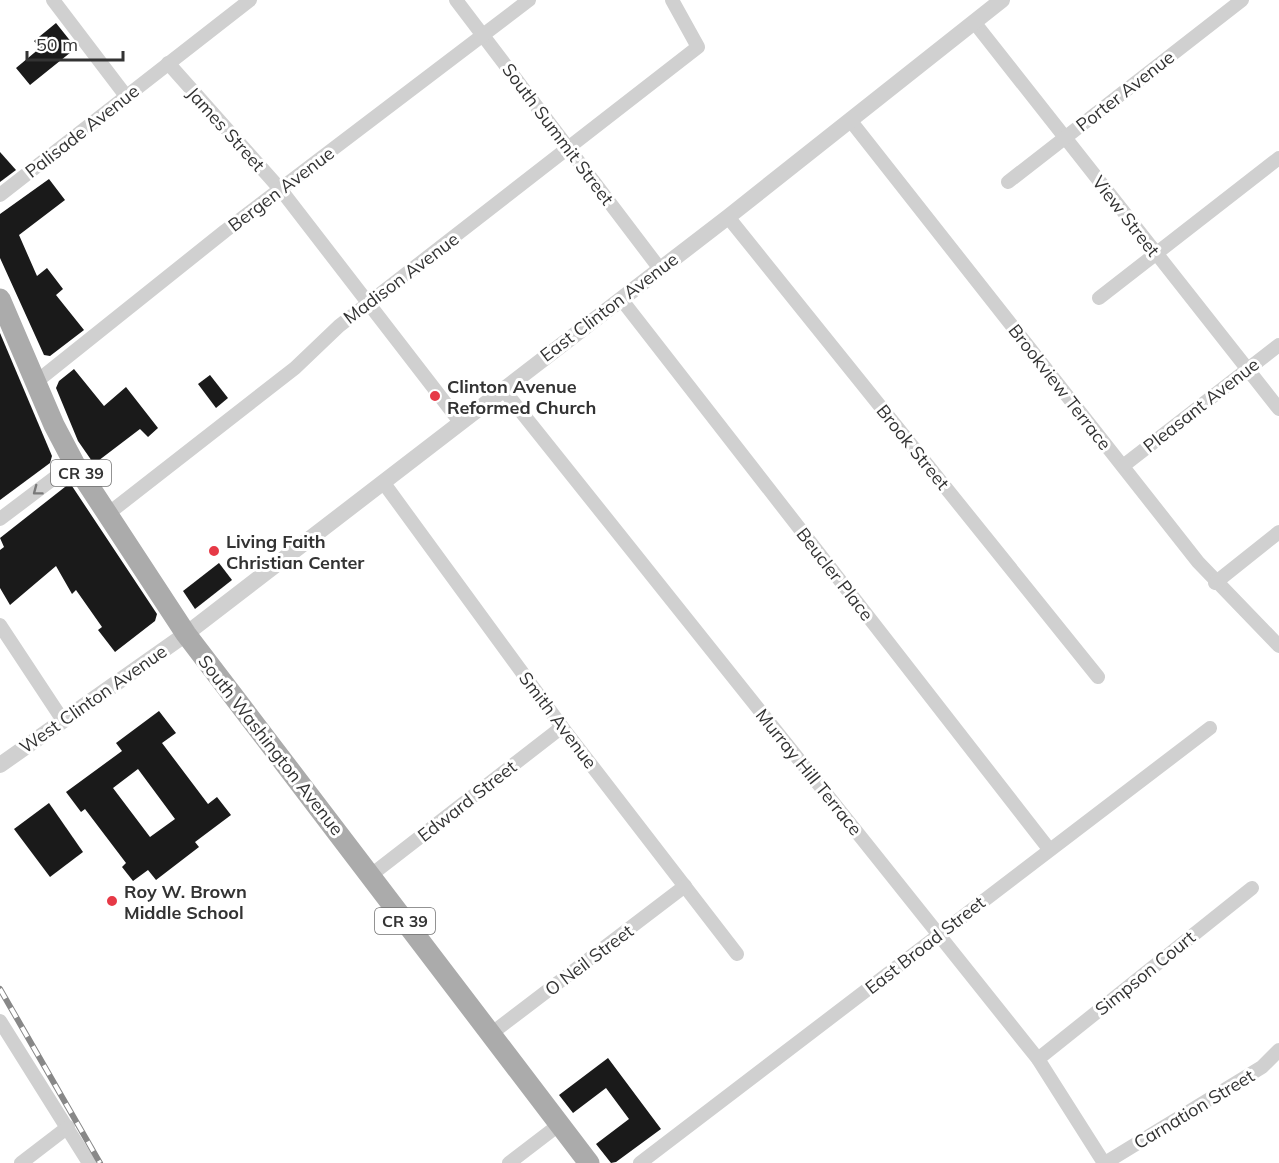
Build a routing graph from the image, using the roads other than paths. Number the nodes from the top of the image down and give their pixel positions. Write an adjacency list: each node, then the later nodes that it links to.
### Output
1 (53, 0): 11 (street)
2 (250, 0): 10 (street, Palisade Avenue)
3 (456, 0): 9 (street, South Summit Street)
4 (529, 0): 9 (street, Bergen Avenue)
5 (672, 0): 14 (street, Madison Avenue)
6 (1002, 0): 8 (street, East Clinton Avenue)
7 (1242, 0): 13 (street, Porter Avenue)
8 (974, 22): 12 (street, East Clinton Avenue); 13 (street, View Street)
9 (483, 35): 14 (street, South Summit Street); 17 (street, Bergen Avenue)
10 (168, 63): 11 (street, Palisade Avenue); 17 (street, James Street)
11 (126, 96): 18 (street, Palisade Avenue)
12 (850, 120): 19 (street, East Clinton Avenue); 33 (street, Brookview Terrace)
13 (1065, 138): 16 (street, Porter Avenue); 20 (street, View Street)
14 (569, 149): 21 (street, South Summit Street); 25 (street, Madison Avenue)
15 (1279, 158): 20 (street)
16 (1008, 182)
17 (281, 190): 25 (street, James Street); 28 (street, Bergen Avenue)
18 (0, 195)
19 (728, 217): 21 (street, East Clinton Avenue); 42 (street, Brook Street)
20 (1156, 253): 22 (street); 27 (street, View Street)
21 (660, 269): 24 (street, East Clinton Avenue)
22 (1099, 298)
23 (0, 299): 28 (main road, South Washington Avenue / CR 39)
24 (621, 299): 29 (street, East Clinton Avenue); 47 (street, Beucler Place)
25 (369, 304): 31 (street, James Street); 35 (street, Madison Avenue)
26 (1279, 345): 27 (street, Pleasant Avenue)
27 (1248, 369): 30 (street, View Street); 33 (street, Pleasant Avenue)
28 (36, 382): 32 (main road, South Washington Avenue / CR 39)
29 (503, 389): 31 (street, East Clinton Avenue); 51 (street, Murray Hill Terrace)
30 (1279, 409)
31 (460, 422): 34 (street, East Clinton Avenue)
32 (74, 463): 35 (main road, South Washington Avenue / CR 39); 36 (street, one-way to 36)
33 (1123, 466): 38 (street, Brookview Terrace)
34 (383, 482): 40 (street, East Clinton Avenue); 44 (street, Smith Avenue)
35 (109, 513): 40 (main road, South Washington Avenue / CR 39)
36 (0, 519)
37 (1279, 532): 38 (street)
38 (1215, 583): 41 (street, Brookview Terrace)
39 (0, 625): 43 (street)
40 (186, 634): 43 (street, West Clinton Avenue); 48 (main road, South Washington Avenue / CR 39)
41 (1279, 646)
42 (1098, 677)
43 (62, 719): 46 (street, West Clinton Avenue)
44 (562, 727): 48 (street, Edward Street); 49 (street, Smith Avenue)
45 (1210, 728): 47 (street, East Broad Street)
46 (0, 765)
47 (1049, 849): 51 (street, East Broad Street)
48 (371, 875): 54 (main road, South Washington Avenue / CR 39)
49 (685, 886): 52 (street, Smith Avenue); 54 (street, O Neil Street)
50 (1252, 888): 56 (street, Simpson Court)
51 (939, 935): 56 (street, Murray Hill Terrace); 63 (street, East Broad Street)
52 (737, 954)
53 (0, 1021): 58 (street)
54 (492, 1034): 57 (main road, South Washington Avenue / CR 39)
55 (1279, 1050): 64 (street, Carnation Street)
56 (1038, 1059): 64 (street, Murray Hill Terrace)
57 (560, 1124): 61 (street); 62 (main road, South Washington Avenue / CR 39)
58 (68, 1127): 59 (street); 60 (street)
59 (21, 1163)
60 (88, 1163)
61 (510, 1163)
62 (589, 1163)
63 (640, 1163)
64 (1105, 1163)

